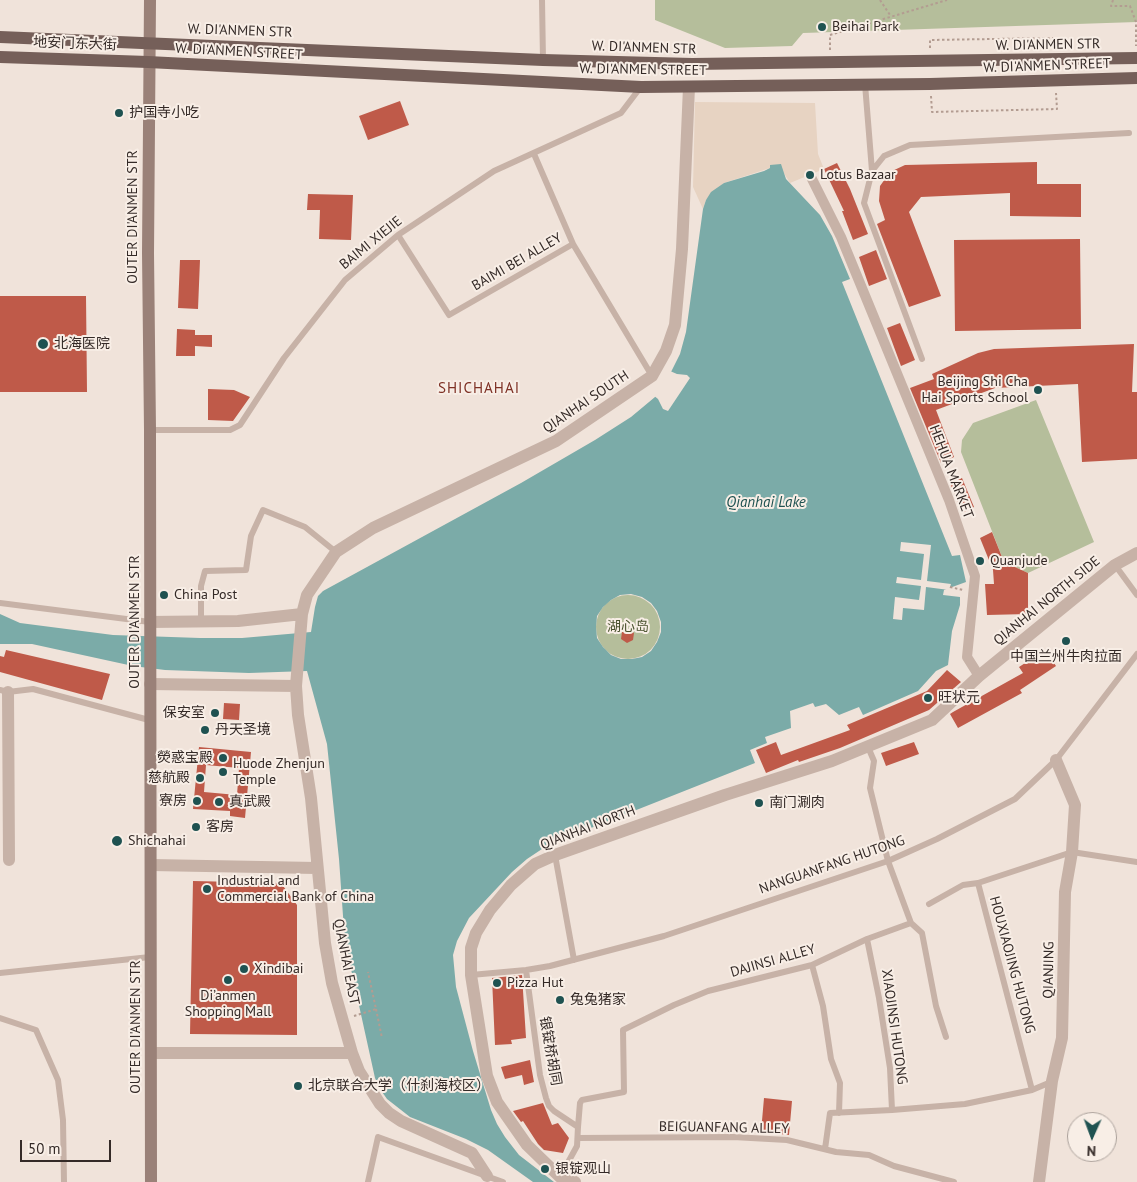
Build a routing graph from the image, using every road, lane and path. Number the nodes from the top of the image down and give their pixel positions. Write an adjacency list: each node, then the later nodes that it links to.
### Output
1 (150, 0): 10 (main road, OUTER DI'ANMEN STR)
2 (542, 0): 13 (lane)
3 (880, 0): 6 (path)
4 (947, 0): 6 (path)
5 (1113, 0): 12 (path)
6 (890, 16): 15 (path)
7 (0, 37): 10 (main road, W. DI'ANMEN STR)
8 (1056, 38): 9 (path)
9 (930, 40)
10 (150, 43): 13 (main road, W. DI'ANMEN STR); 14 (main road, OUTER DI'ANMEN STR)
11 (0, 57): 14 (main road, 地安门东大街)
12 (1136, 58): 15 (main road, W. DI'ANMEN STR)
13 (543, 60): 15 (main road, W. DI'ANMEN STR)
14 (148, 62): 20 (main road, W. DI'ANMEN STREET); 30 (main road, OUTER DI'ANMEN STR)
15 (830, 62)
16 (1137, 78): 17 (main road, W. DI'ANMEN STREET)
17 (1055, 80): 19 (main road, W. DI'ANMEN STREET); 19 (path)
18 (865, 84): 19 (main road, W. DI'ANMEN STREET); 21 (main road, W. DI'ANMEN STREET); 24 (lane)
19 (930, 84)
20 (641, 87): 21 (main road, W. DI'ANMEN STREET); 23 (lane, BAIMI XIEJIE)
21 (689, 87): 29 (street, QIANHAI SOUTH)
22 (1129, 133): 24 (lane)
23 (534, 154): 26 (lane, BAIMI XIEJIE); 27 (lane)
24 (872, 171): 28 (lane)
25 (810, 175): 40 (street, HEHUA MARKET)
26 (398, 235): 27 (lane, BAIMI BEI ALLEY); 30 (lane, BAIMI XIEJIE)
27 (573, 244): 29 (lane, BAIMI BEI ALLEY)
28 (922, 359)
29 (652, 376): 31 (street, QIANHAI SOUTH)
30 (150, 430): 38 (main road, OUTER DI'ANMEN STR)
31 (336, 552): 36 (street, QIANHAI SOUTH); 37 (lane)
32 (1137, 553): 33 (street, QIANHAI NORTH SIDE)
33 (1114, 565): 34 (lane); 40 (street, QIANHAI NORTH SIDE)
34 (1137, 595)
35 (0, 603): 38 (lane)
36 (302, 614): 37 (street); 42 (street, QIANHAI SOUTH)
37 (201, 620): 38 (street)
38 (150, 622): 41 (main road, OUTER DI'ANMEN STR)
39 (1137, 654): 46 (lane, NANGUANFANG HUTONG)
40 (979, 676): 45 (street, QIANHAI NORTH)
41 (150, 684): 42 (street); 44 (main road, OUTER DI'ANMEN STR)
42 (296, 686): 53 (street, QIANHAI EAST)
43 (4, 691): 44 (lane); 49 (street)
44 (149, 720): 52 (main road, OUTER DI'ANMEN STR)
45 (868, 747): 48 (street, QIANHAI NORTH); 50 (lane)
46 (1056, 760): 47 (street, QIANJING); 50 (lane, NANGUANFANG HUTONG)
47 (1072, 852): 51 (lane); 54 (lane, HOUXIAOJING HUTONG); 72 (street, QIANJING)
48 (555, 854): 59 (lane); 64 (street, QIANHAI NORTH)
49 (9, 860)
50 (888, 861): 56 (lane); 59 (lane, NANGUANFANG HUTONG)
51 (1137, 862)
52 (150, 865): 53 (street); 58 (main road, OUTER DI'ANMEN STR)
53 (316, 868): 71 (street, QIANHAI EAST)
54 (978, 883): 55 (lane); 73 (lane, HOUXIAOJING HUTONG)
55 (929, 904)
56 (911, 923): 57 (lane, DAJINSI ALLEY); 68 (lane)
57 (867, 939): 60 (lane, DAJINSI ALLEY); 74 (lane, XIAOJINSI HUTONG)
58 (150, 957): 62 (lane); 70 (main road, OUTER DI'ANMEN STR)
59 (574, 960): 61 (lane, NANGUANFANG HUTONG)
60 (812, 965): 75 (lane); 76 (lane, DAJINSI ALLEY)
61 (526, 970): 64 (lane, NANGUANFANG HUTONG); 76 (lane, 银锭桥胡同)
62 (0, 972)
63 (368, 972): 65 (path)
64 (471, 975): 80 (street, QIANHAI NORTH)
65 (376, 1009): 66 (path); 69 (path)
66 (366, 1012)
67 (0, 1018): 81 (lane)
68 (946, 1037)
69 (382, 1038)
70 (151, 1053): 71 (street); 82 (main road, OUTER DI'ANMEN STR)
71 (352, 1053): 79 (street, QIANHAI EAST)
72 (1052, 1081): 73 (lane); 87 (street, QIANJING)
73 (1032, 1090): 74 (lane)
74 (892, 1110): 75 (lane)
75 (839, 1113): 78 (lane)
76 (578, 1127): 77 (lane)
77 (578, 1138): 78 (lane, BEIGUANFANG ALLEY); 80 (lane)
78 (825, 1149): 86 (lane, BEIGUANFANG ALLEY)
79 (486, 1176): 83 (lane); 84 (lane)
80 (559, 1180): 85 (street)
81 (64, 1182)
82 (151, 1182)
83 (368, 1182)
84 (503, 1182)
85 (575, 1182)
86 (954, 1182)
87 (1039, 1182)

